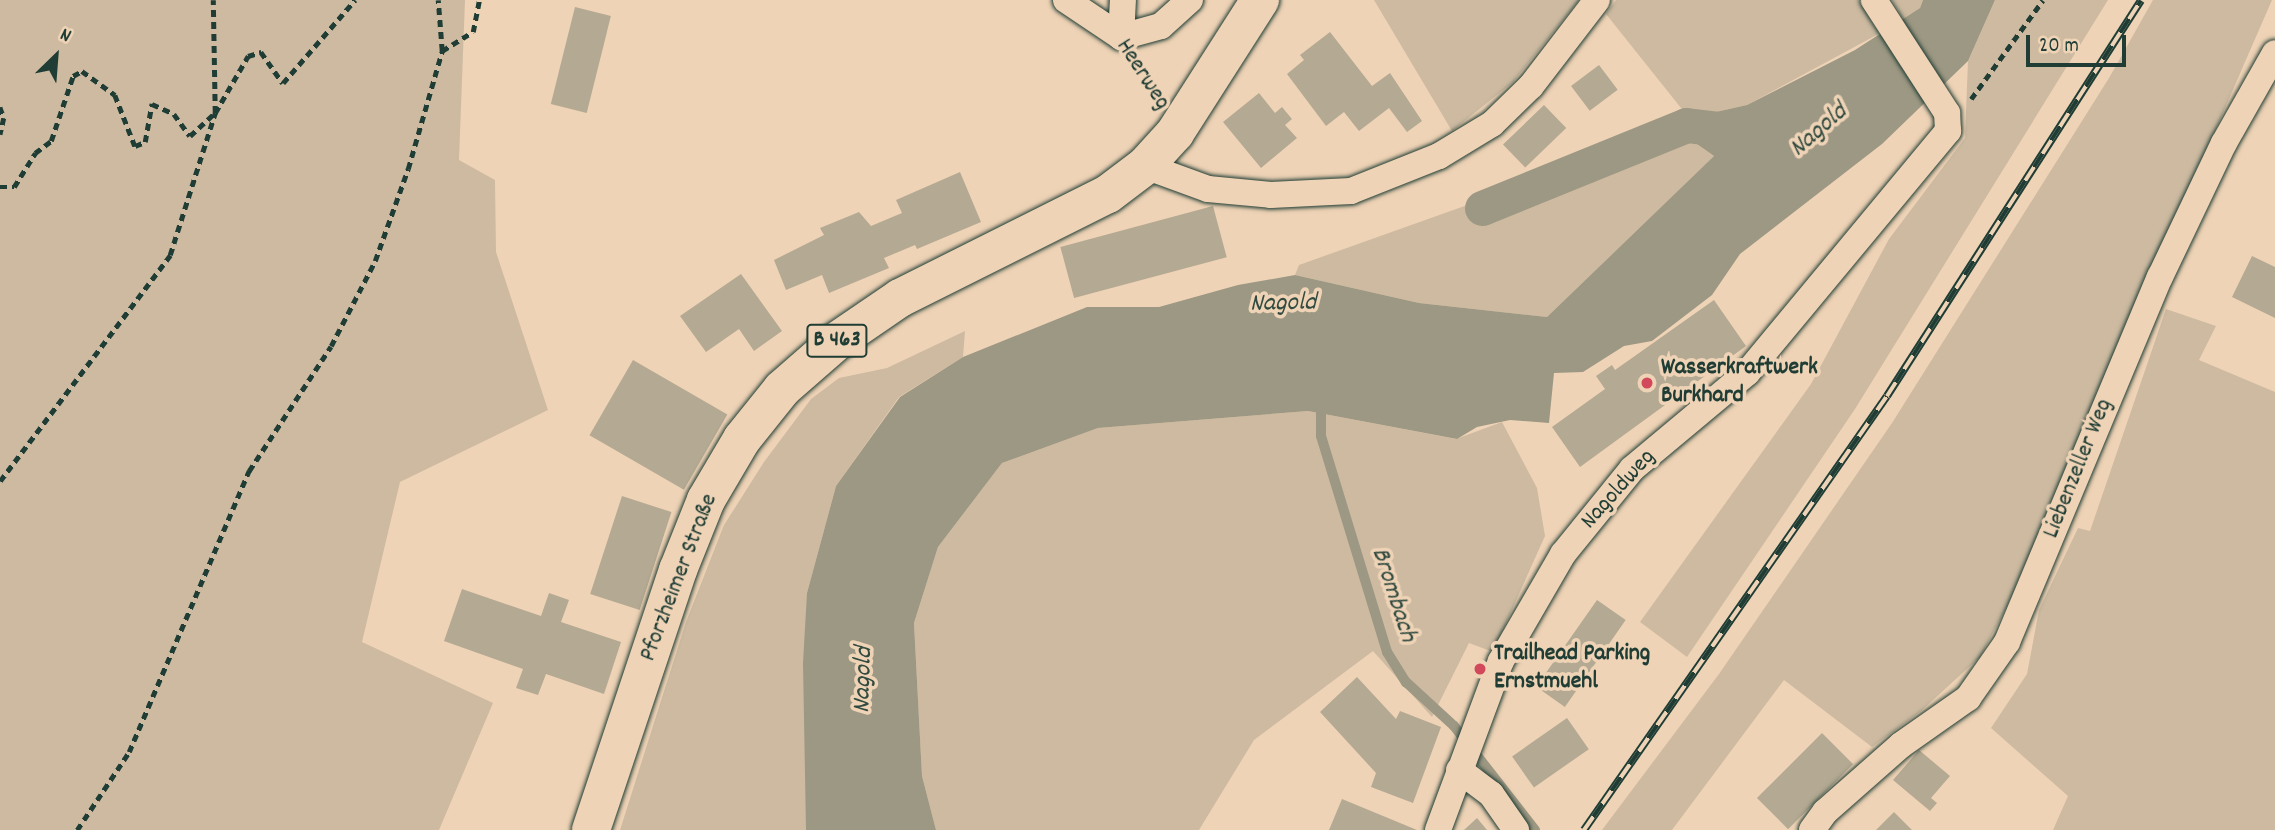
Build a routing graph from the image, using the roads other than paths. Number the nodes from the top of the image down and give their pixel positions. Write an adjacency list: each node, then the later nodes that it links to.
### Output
1 (1066, 0): 7 (street, Heerweg)
2 (1123, 0): 7 (street)
3 (1190, 0): 7 (street)
4 (1260, 0): 9 (main road, Pforzheimer Straße / B 463)
5 (1597, 0): 9 (street)
6 (1874, 0): 10 (street, Nagoldweg)
7 (1121, 37)
8 (2275, 53): 14 (street, Liebenzeller Weg)
9 (1145, 166): 11 (main road, Pforzheimer Straße / B 463)
10 (1461, 765): 12 (street, Nagoldweg); 13 (street)
11 (591, 830)
12 (1438, 830)
13 (1516, 830)
14 (1812, 830)

